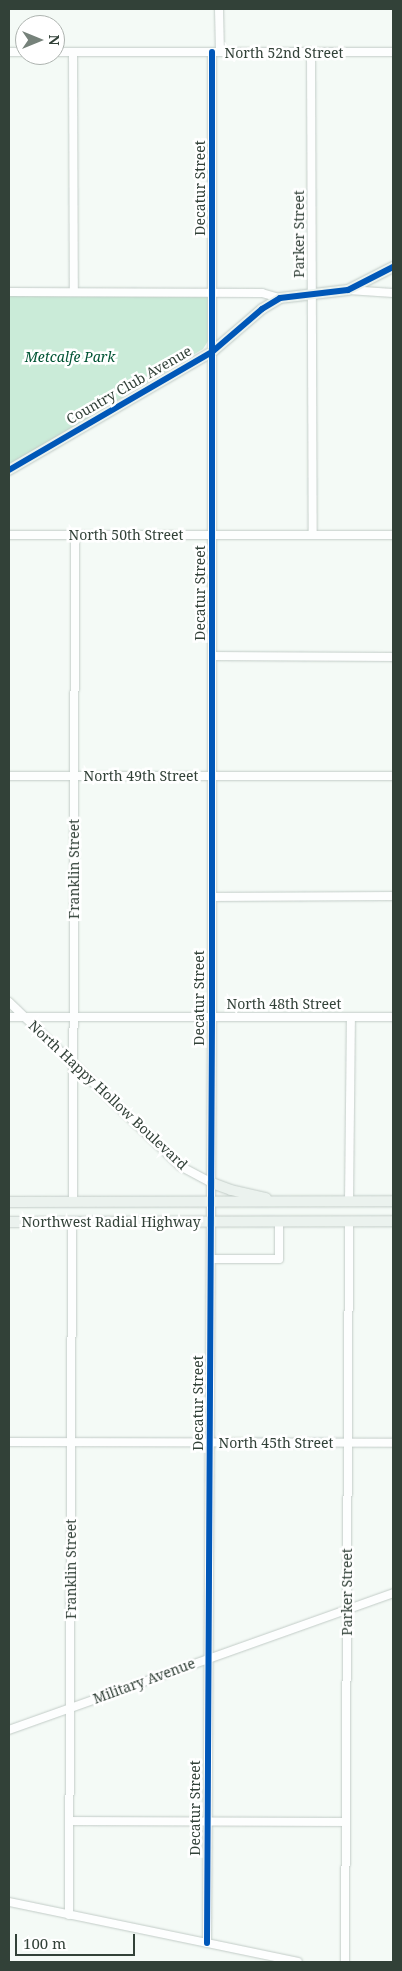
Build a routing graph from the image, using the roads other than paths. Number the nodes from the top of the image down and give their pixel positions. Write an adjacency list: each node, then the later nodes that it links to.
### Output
1 (219, 9): 4 (street, Decatur Street)
2 (65, 52): 3 (street, North 52nd Street)
3 (73, 52): 4 (street, North 52nd Street); 10 (street)
4 (216, 52): 6 (street, North 52nd Street); 11 (street, Decatur Street)
5 (393, 52): 6 (street, North 52nd Street)
6 (311, 53): 12 (street, Parker Street)
7 (393, 267): 8 (main road, Country Club Avenue)
8 (348, 290): 12 (main road, Country Club Avenue); 13 (street)
9 (9, 292): 10 (street)
10 (74, 292): 11 (street)
11 (212, 293): 14 (street); 15 (street, Decatur Street)
12 (312, 293): 14 (main road, Country Club Avenue); 20 (street, Parker Street)
13 (393, 293)
14 (280, 298): 15 (main road, Country Club Avenue)
15 (212, 352): 16 (main road, Country Club Avenue); 19 (street, Decatur Street)
16 (9, 470)
17 (9, 535): 18 (street, North 50th Street)
18 (74, 535): 19 (street, North 50th Street); 25 (street, Franklin Street)
19 (213, 535): 20 (street, North 50th Street); 22 (street, Decatur Street)
20 (313, 535): 21 (street, North 50th Street)
21 (393, 535)
22 (213, 656): 23 (street); 26 (street, Decatur Street)
23 (393, 657)
24 (9, 776): 25 (street, North 49th Street)
25 (74, 776): 26 (street, North 49th Street); 32 (street, Franklin Street)
26 (212, 776): 27 (street, North 49th Street); 29 (street, Decatur Street)
27 (393, 776)
28 (393, 896): 29 (street)
29 (212, 897): 34 (street, Decatur Street)
30 (9, 1002): 33 (street, North Happy Hollow Boulevard)
31 (9, 1016): 33 (street, North 48th Street)
32 (74, 1016): 33 (street, North 48th Street); 34 (street, North 48th Street); 37 (street, Franklin Street)
33 (24, 1017): 37 (street, North Happy Hollow Boulevard)
34 (212, 1017): 35 (street, North 48th Street); 38 (street, Decatur Street)
35 (351, 1017): 36 (street, North 48th Street); 44 (street)
36 (393, 1017)
37 (74, 1065): 38 (street, North Happy Hollow Boulevard); 41 (street, Franklin Street)
38 (212, 1183): 42 (street, Decatur Street); 43 (main road)
39 (393, 1201): 44 (main road, Northwest Radial Highway)
40 (9, 1202): 41 (main road, Northwest Radial Highway)
41 (73, 1202): 42 (main road, Northwest Radial Highway)
42 (212, 1202): 43 (main road, Northwest Radial Highway); 47 (street, Decatur Street)
43 (289, 1202): 44 (main road, Northwest Radial Highway)
44 (349, 1202)
45 (9, 1222): 46 (main road, Northwest Radial Highway)
46 (72, 1222): 47 (main road, Northwest Radial Highway); 53 (street, Franklin Street)
47 (211, 1222): 48 (main road, Northwest Radial Highway); 51 (street, Decatur Street)
48 (279, 1222): 49 (main road, Northwest Radial Highway); 51 (street)
49 (349, 1222): 50 (main road, Northwest Radial Highway); 55 (street, Parker Street)
50 (393, 1222)
51 (211, 1259): 54 (street, Decatur Street)
52 (9, 1442): 53 (street, North 45th Street)
53 (72, 1442): 54 (street, North 45th Street); 60 (street, Franklin Street)
54 (210, 1442): 55 (street, North 45th Street); 59 (street, Decatur Street)
55 (348, 1443): 56 (street, North 45th Street); 58 (street, Parker Street)
56 (393, 1443)
57 (393, 1593): 58 (street, Military Avenue)
58 (347, 1610): 59 (street, Military Avenue); 63 (street, Parker Street)
59 (208, 1659): 60 (street, Military Avenue); 64 (street, Decatur Street)
60 (70, 1708): 61 (street, Military Avenue); 62 (street, Franklin Street)
61 (9, 1730)
62 (69, 1821): 64 (street); 66 (street, Franklin Street)
63 (346, 1822): 64 (street); 69 (street, Parker Street)
64 (207, 1823): 67 (street, Decatur Street)
65 (9, 1902): 66 (street)
66 (69, 1915): 67 (street)
67 (207, 1943): 68 (street)
68 (298, 1962)
69 (345, 1962)

